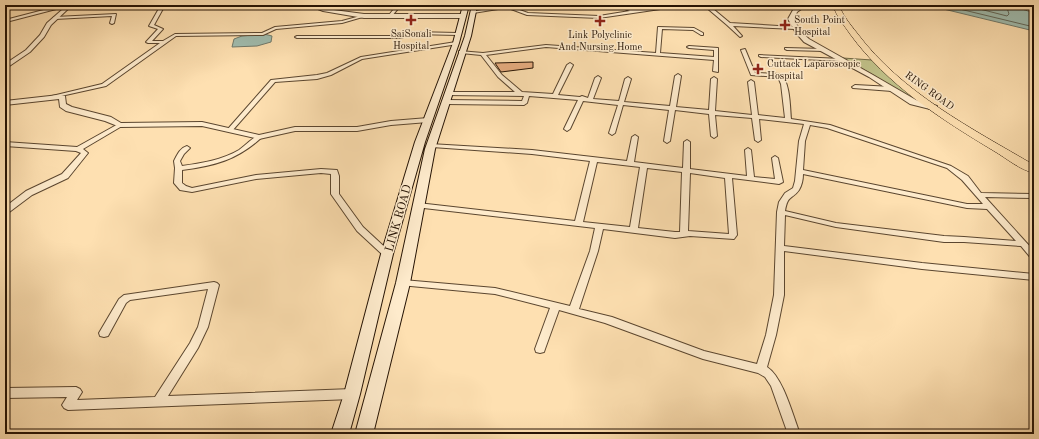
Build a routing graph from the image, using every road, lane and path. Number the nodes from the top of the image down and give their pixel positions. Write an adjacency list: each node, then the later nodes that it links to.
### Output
1 (40, 5): 12 (street)
2 (163, 5): 30 (street)
3 (320, 5): 20 (street)
4 (399, 5): 21 (street)
5 (617, 5): 18 (street)
6 (648, 5): 16 (street)
7 (803, 5): 26 (street)
8 (836, 5): 60 (main road, RING ROAD)
9 (845, 5): 84 (main road, RING ROAD)
10 (670, 6): 11 (street); 16 (street)
11 (696, 6): 13 (street)
12 (58, 7): 22 (street); 23 (street)
13 (708, 7): 14 (street); 25 (street)
14 (751, 7)
15 (469, 10): 18 (street); 21 (street); 31 (main road, LINK ROAD)
16 (654, 10): 18 (street)
17 (120, 11): 19 (street)
18 (636, 12)
19 (115, 15): 23 (street); 24 (street)
20 (364, 16): 21 (street); 30 (street)
21 (390, 16)
22 (5, 18)
23 (55, 18): 42 (street)
24 (112, 23)
25 (729, 24): 26 (street); 28 (street)
26 (795, 28): 35 (street)
27 (701, 34): 37 (street)
28 (740, 36)
29 (297, 37): 31 (street)
30 (164, 42): 53 (street)
31 (458, 46): 36 (street); 54 (main road, LINK ROAD); 63 (main road, LINK ROAD); 68 (street)
32 (689, 47): 39 (street)
33 (743, 50): 64 (street)
34 (787, 50): 35 (street)
35 (824, 50): 40 (street)
36 (483, 54): 37 (street); 51 (street)
37 (658, 54): 39 (street)
38 (761, 56): 40 (street)
39 (716, 59): 43 (street)
40 (841, 60): 50 (street)
41 (570, 65): 52 (street)
42 (5, 67)
43 (716, 71)
44 (678, 76): 59 (street)
45 (598, 78): 56 (street)
46 (628, 79): 57 (street)
47 (714, 80): 61 (street)
48 (751, 82): 62 (street)
49 (855, 87): 50 (street)
50 (892, 89): 60 (street)
51 (525, 94): 52 (street); 54 (street)
52 (555, 96): 55 (street)
53 (54, 97): 58 (street); 66 (street)
54 (447, 98): 77 (main road, LINK ROAD)
55 (582, 98): 56 (street); 67 (street)
56 (590, 99): 57 (street)
57 (622, 102): 59 (street); 69 (street)
58 (5, 103)
59 (672, 108): 61 (street); 74 (street)
60 (934, 108): 87 (main road, RING ROAD)
61 (712, 112): 62 (street); 70 (street)
62 (756, 117): 64 (street); 73 (street)
63 (428, 120): 72 (street); 104 (main road, LINK ROAD)
64 (788, 120): 65 (street)
65 (808, 123): 89 (street); 92 (street)
66 (120, 125): 68 (street); 79 (street)
67 (567, 129)
68 (230, 130): 72 (street)
69 (612, 133)
70 (714, 136)
71 (635, 137): 83 (street)
72 (259, 138): 86 (street)
73 (758, 140)
74 (667, 141)
75 (687, 142): 88 (street)
76 (5, 144): 79 (street)
77 (432, 145): 82 (street); 94 (main road, LINK ROAD)
78 (187, 148): 86 (street)
79 (78, 149): 96 (street)
80 (748, 150): 91 (street)
81 (775, 158): 91 (street)
82 (594, 160): 83 (street); 98 (street)
83 (630, 164): 85 (street)
84 (1034, 164)
85 (644, 166): 88 (street); 100 (street)
86 (179, 168): 104 (street)
87 (1034, 170)
88 (686, 171): 90 (street); 101 (street)
89 (800, 171): 95 (street); 97 (street)
90 (728, 176): 91 (street); 101 (street)
91 (751, 179)
92 (979, 195): 93 (street); 95 (street)
93 (1034, 196)
94 (418, 205): 98 (street); 107 (main road, LINK ROAD)
95 (989, 207): 102 (street)
96 (5, 211)
97 (781, 212): 102 (street); 103 (street)
98 (578, 224): 99 (street)
99 (600, 226): 100 (street); 109 (street)
100 (634, 230): 101 (street)
101 (684, 233)
102 (1023, 244): 105 (street)
103 (781, 248): 106 (street); 112 (street)
104 (388, 254): 114 (main road, LINK ROAD)
105 (1034, 256)
106 (1034, 277)
107 (403, 283): 108 (street); 117 (main road, LINK ROAD)
108 (556, 306): 109 (street); 111 (street)
109 (573, 311): 112 (street)
110 (104, 333): 115 (street)
111 (540, 349)
112 (761, 369): 118 (street)
113 (5, 393): 115 (street)
114 (352, 394): 115 (street); 116 (main road, LINK ROAD)
115 (159, 401)
116 (340, 434)
117 (364, 434)
118 (794, 434)

